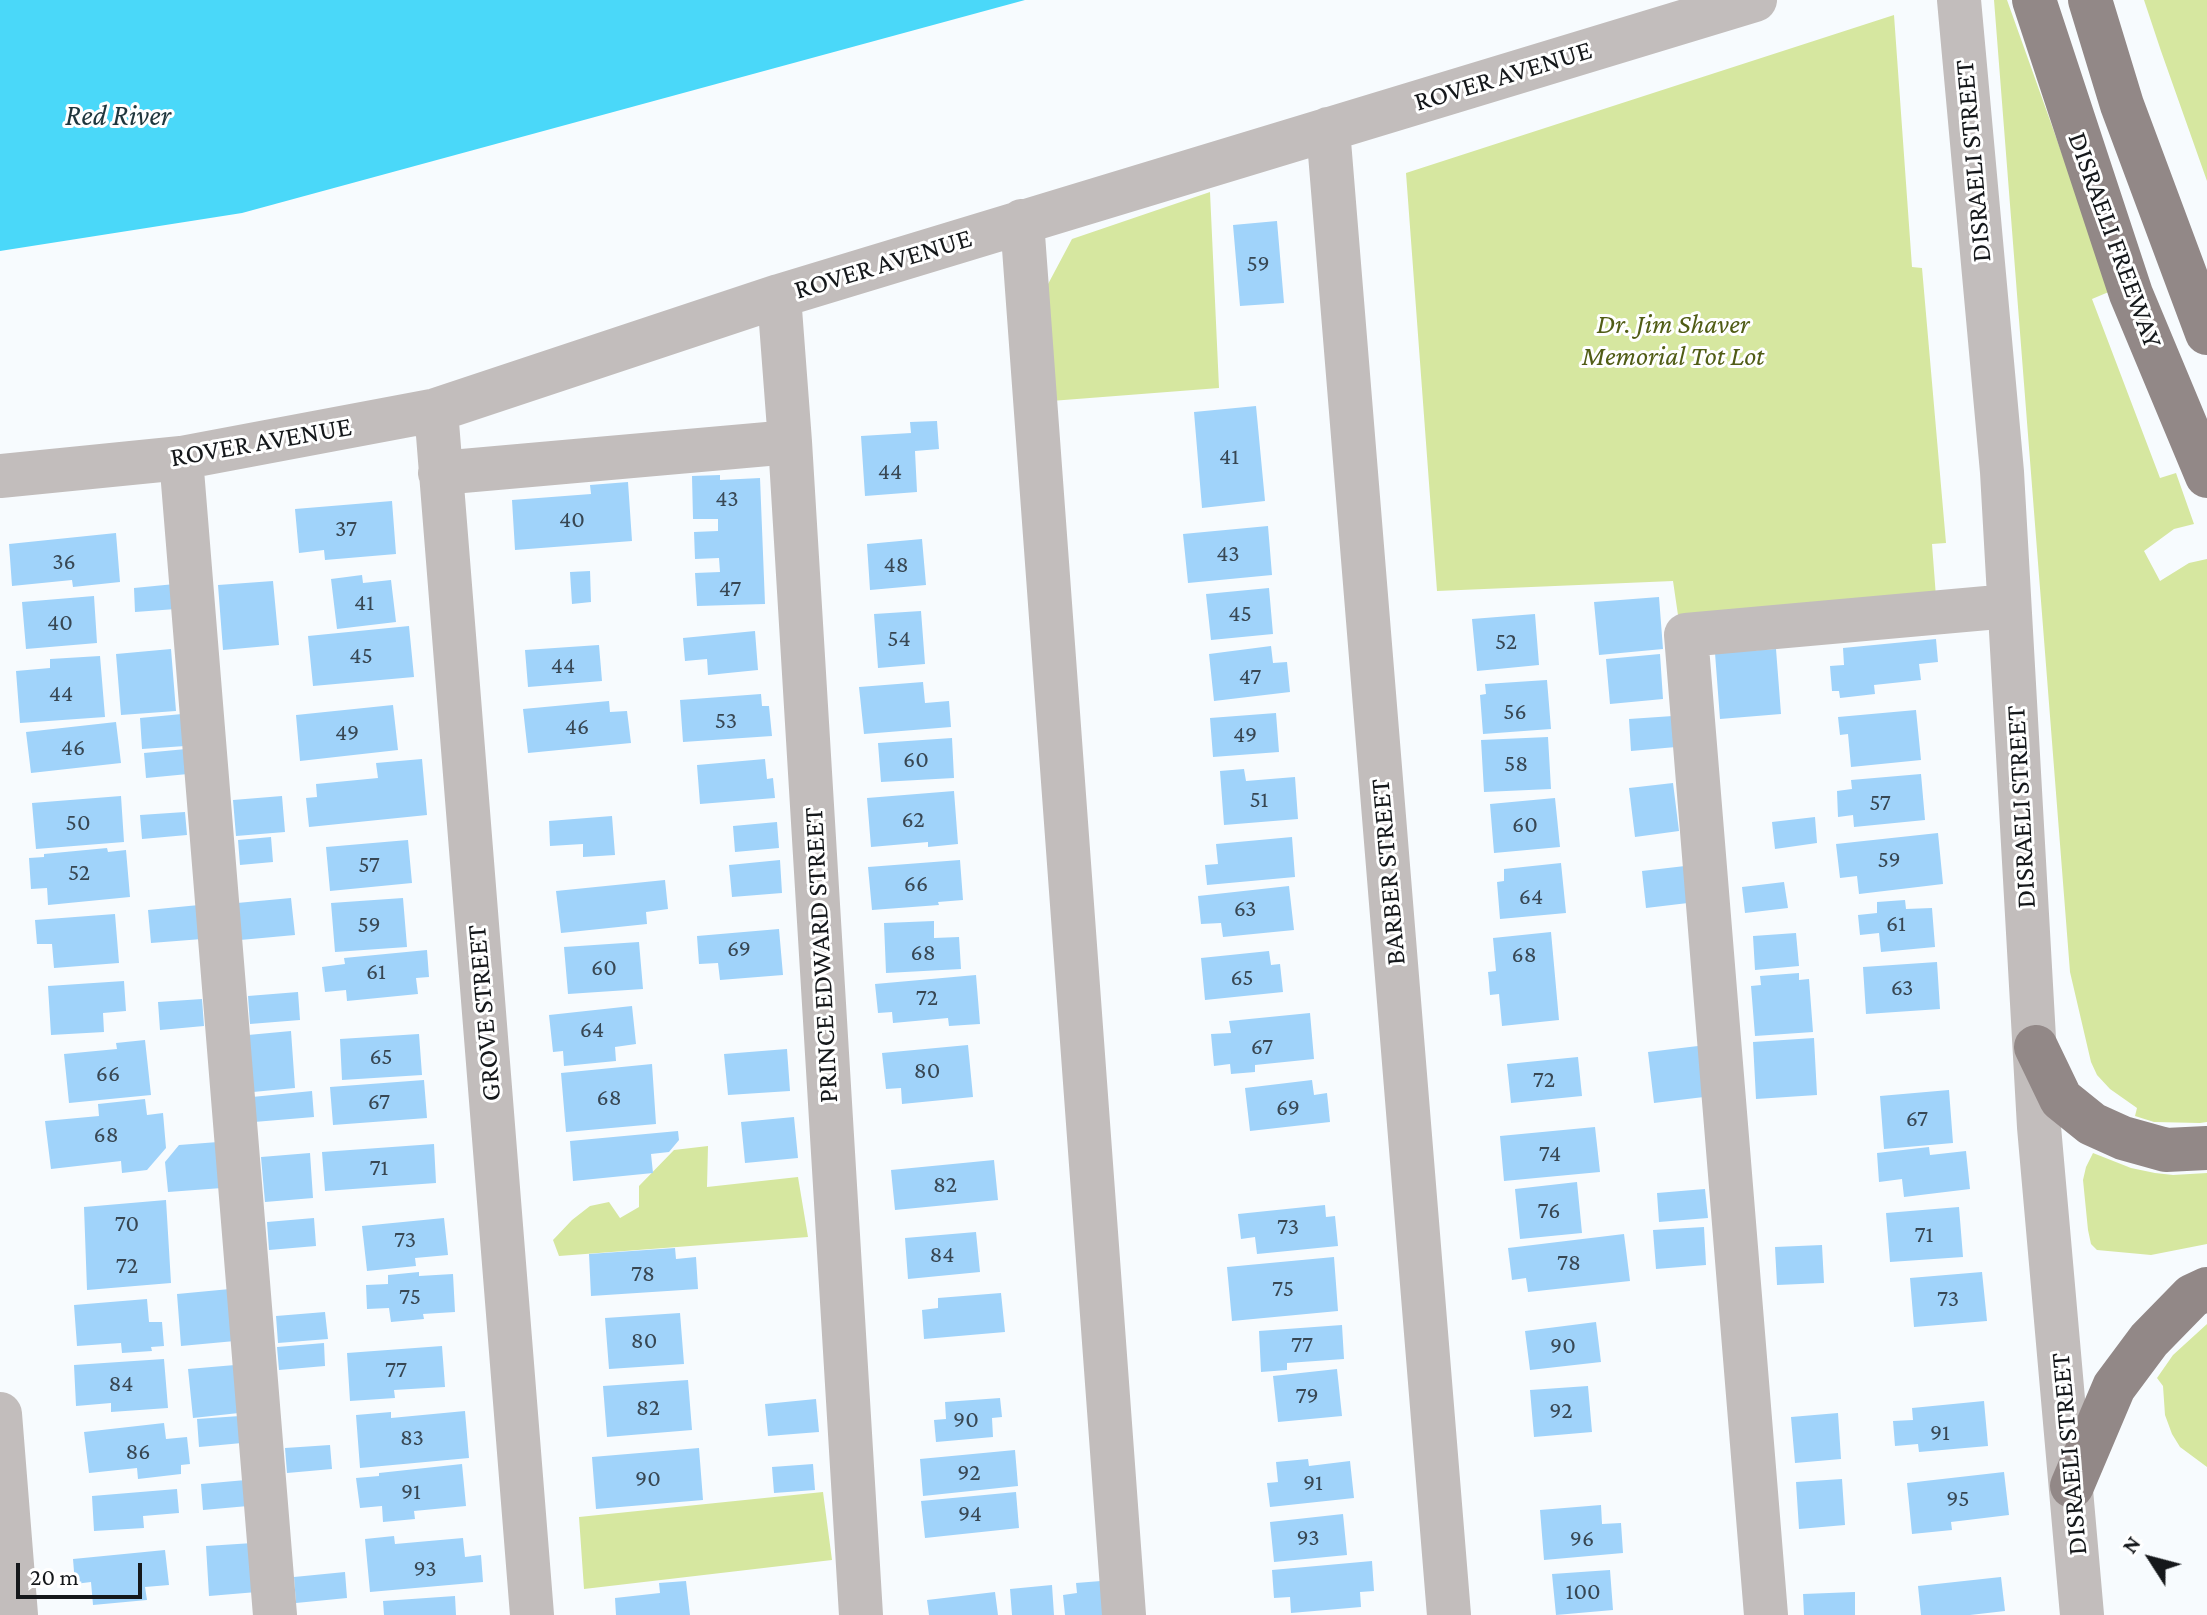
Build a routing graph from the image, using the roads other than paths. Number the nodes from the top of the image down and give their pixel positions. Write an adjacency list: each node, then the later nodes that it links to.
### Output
1 (1755, 0): 5 (street, ROVER AVENUE)
2 (1959, 0): 15 (street, DISRAELI STREET)
3 (2034, 0): 14 (main road, DISRAELI FREEWAY)
4 (2090, 0): 8 (main road, DISRAELI FREEWAY)
5 (1328, 129): 6 (street, ROVER AVENUE); 26 (street, BARBER STREET)
6 (1022, 221): 7 (street, ROVER AVENUE); 25 (street)
7 (779, 296): 9 (street, ROVER AVENUE); 10 (street, PRINCE EDWARD STREET)
8 (2207, 333)
9 (436, 410): 11 (street, ROVER AVENUE); 12 (street, GROVE STREET)
10 (790, 442): 12 (street); 24 (street, PRINCE EDWARD STREET)
11 (181, 458): 13 (street, ROVER AVENUE); 22 (street)
12 (440, 473): 23 (street, GROVE STREET)
13 (0, 476)
14 (2207, 476)
15 (2009, 606): 16 (street, DISRAELI STREET); 27 (street)
16 (2036, 1047): 17 (main road); 20 (street, DISRAELI STREET)
17 (2207, 1148)
18 (2207, 1289): 20 (main road)
19 (0, 1414): 21 (street)
20 (2072, 1486): 28 (street, DISRAELI STREET)
21 (16, 1615)
22 (275, 1615)
23 (532, 1615)
24 (861, 1615)
25 (1124, 1615)
26 (1449, 1615)
27 (1766, 1615)
28 (2082, 1615)

